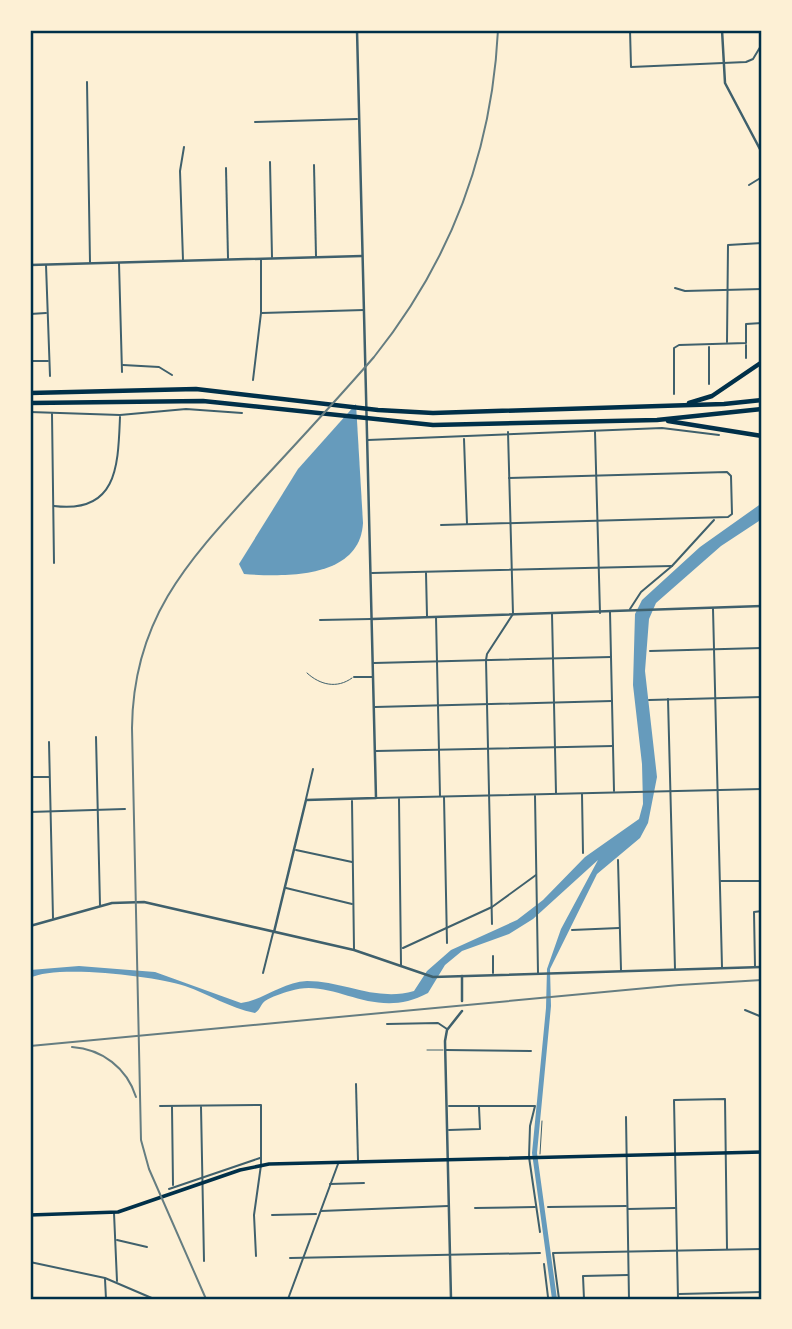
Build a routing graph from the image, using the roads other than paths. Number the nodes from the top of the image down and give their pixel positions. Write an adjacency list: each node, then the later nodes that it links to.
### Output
1 (357, 30): 8 (street)
2 (630, 30): 6 (street)
3 (676, 30): 4 (street)
4 (722, 30): 6 (street)
5 (762, 44): 6 (street)
6 (723, 64): 11 (street)
7 (86, 82): 25 (street)
8 (358, 119): 9 (street); 18 (street)
9 (255, 122)
10 (184, 147): 23 (street)
11 (762, 153)
12 (270, 162): 21 (street)
13 (314, 165): 19 (street)
14 (226, 168): 22 (street)
15 (762, 177): 16 (street)
16 (749, 185)
17 (762, 243): 29 (street)
18 (362, 256): 19 (street); 31 (street)
19 (316, 257): 21 (street)
20 (261, 258): 21 (street); 22 (street); 33 (street)
21 (272, 258)
22 (228, 259): 23 (street)
23 (183, 261): 24 (street)
24 (119, 262): 25 (street); 43 (street)
25 (90, 263): 26 (street)
26 (46, 264): 27 (street); 32 (street)
27 (30, 265)
28 (675, 288): 29 (street)
29 (727, 289): 30 (street); 36 (street)
30 (762, 289)
31 (364, 310): 33 (street); 65 (street)
32 (47, 313): 34 (street); 41 (street)
33 (261, 313): 47 (street)
34 (30, 314)
35 (762, 323): 37 (street)
36 (727, 343): 37 (street); 38 (street)
37 (746, 343): 39 (street)
38 (709, 344): 48 (street); 50 (street)
39 (746, 358)
40 (30, 361): 41 (street)
41 (49, 361): 46 (street)
42 (762, 362): 53 (highway)
43 (122, 365): 44 (street); 45 (street)
44 (122, 372)
45 (172, 375)
46 (50, 376)
47 (253, 380)
48 (709, 384)
49 (30, 393): 53 (highway)
50 (674, 394)
51 (762, 400): 53 (highway)
52 (30, 403): 59 (highway)
53 (667, 407)
54 (762, 409): 59 (highway)
55 (30, 412): 56 (street)
56 (52, 412): 58 (street); 68 (street)
57 (242, 413): 58 (street)
58 (120, 415): 68 (street)
59 (657, 420): 63 (highway)
60 (595, 430): 61 (street); 62 (street); 66 (street)
61 (508, 432): 64 (street); 67 (street)
62 (719, 435)
63 (762, 436)
64 (464, 437): 65 (street); 73 (street)
65 (367, 440): 79 (street)
66 (596, 476): 67 (street); 69 (street); 70 (street)
67 (509, 478): 71 (street)
68 (53, 506): 74 (street)
69 (716, 518): 70 (street); 75 (street)
70 (597, 522): 71 (street); 76 (street)
71 (510, 524): 73 (street); 77 (street)
72 (441, 525): 73 (street)
73 (467, 525)
74 (54, 563)
75 (672, 566): 76 (street); 82 (street)
76 (598, 568): 77 (street); 84 (street)
77 (512, 570): 78 (street); 85 (street)
78 (426, 572): 79 (street); 87 (street)
79 (370, 573): 89 (street)
80 (762, 606): 81 (street)
81 (713, 607): 82 (street); 92 (street)
82 (630, 610): 83 (street)
83 (610, 612): 84 (street); 94 (street)
84 (600, 613): 86 (street)
85 (513, 614): 86 (street); 88 (street); 96 (street)
86 (552, 614): 95 (street)
87 (428, 617): 88 (street); 89 (street)
88 (436, 617): 97 (street)
89 (372, 619): 90 (street); 98 (street)
90 (320, 620)
91 (762, 648): 92 (street)
92 (714, 649): 93 (street); 104 (street)
93 (650, 651)
94 (611, 657): 95 (street); 106 (street)
95 (553, 659): 96 (street); 107 (street)
96 (486, 660): 97 (street); 108 (street)
97 (437, 662): 98 (street); 109 (street)
98 (373, 663): 101 (street)
99 (307, 673): 100 (lane)
100 (354, 677): 101 (street)
101 (373, 677): 110 (street)
102 (762, 697): 104 (street)
103 (668, 699): 104 (street); 105 (street); 123 (street)
104 (715, 699): 122 (street)
105 (649, 700)
106 (612, 701): 107 (street); 113 (street)
107 (554, 703): 108 (street); 114 (street)
108 (488, 705): 109 (street); 115 (street)
109 (438, 706): 110 (street); 116 (street)
110 (374, 707): 117 (street)
111 (96, 737): 134 (street)
112 (49, 743): 120 (street)
113 (613, 746): 114 (street); 124 (street)
114 (555, 747): 115 (street); 127 (street)
115 (488, 748): 116 (street); 128 (street)
116 (439, 750): 117 (street); 129 (street)
117 (375, 751): 132 (street)
118 (313, 769): 133 (street)
119 (30, 777): 120 (street)
120 (50, 777): 137 (street)
121 (762, 789): 122 (street)
122 (717, 790): 123 (street); 144 (street)
123 (671, 791): 124 (street); 165 (street)
124 (614, 792): 125 (street)
125 (582, 793): 127 (street); 139 (street)
126 (535, 794): 127 (street); 128 (street); 142 (street)
127 (556, 794)
128 (489, 796): 129 (street); 148 (street)
129 (442, 797): 130 (street); 153 (street)
130 (398, 798): 132 (street); 158 (street)
131 (352, 799): 132 (street); 133 (street); 141 (street)
132 (376, 799)
133 (306, 800): 138 (street)
134 (99, 809): 135 (street); 137 (street); 147 (street)
135 (125, 809)
136 (30, 812): 137 (street)
137 (50, 812): 150 (street)
138 (294, 849): 141 (street); 145 (street)
139 (583, 853)
140 (618, 860): 154 (street)
141 (353, 862): 146 (street)
142 (537, 874): 148 (street); 169 (street)
143 (762, 880): 144 (street)
144 (720, 881): 163 (street)
145 (285, 888): 146 (street); 156 (street)
146 (354, 904): 159 (street)
147 (100, 906): 150 (street); 156 (street)
148 (492, 907): 151 (street); 153 (street)
149 (762, 911): 164 (street)
150 (53, 919): 152 (street)
151 (492, 924)
152 (30, 926)
153 (447, 927): 157 (street); 158 (street)
154 (620, 928): 155 (street); 166 (street)
155 (572, 930)
156 (274, 932): 159 (street); 167 (street)
157 (447, 943)
158 (402, 949): 161 (street)
159 (354, 950): 161 (street)
160 (494, 957): 168 (street)
161 (401, 966): 170 (street)
162 (762, 967): 164 (street)
163 (722, 968): 164 (street); 165 (street)
164 (755, 968)
165 (675, 970): 166 (street)
166 (621, 971): 169 (street)
167 (264, 974)
168 (494, 974): 169 (street); 170 (street)
169 (541, 974)
170 (462, 976): 171 (street)
171 (462, 1000)
172 (745, 1010): 174 (street)
173 (462, 1011): 176 (street)
174 (762, 1017)
175 (387, 1024): 176 (street)
176 (447, 1030): 178 (street)
177 (427, 1050): 178 (lane)
178 (446, 1050): 179 (street); 184 (street)
179 (531, 1051)
180 (356, 1084): 197 (street)
181 (160, 1106): 182 (street)
182 (172, 1106): 183 (street); 203 (street)
183 (201, 1106): 195 (street); 200 (street)
184 (447, 1106): 185 (street); 188 (street)
185 (479, 1106): 188 (street); 193 (street)
186 (626, 1117): 192 (street)
187 (542, 1121): 194 (lane)
188 (448, 1130): 196 (street)
189 (762, 1152): 190 (main road)
190 (726, 1153): 191 (main road); 191 (street); 218 (street)
191 (675, 1154): 192 (main road); 210 (street)
192 (625, 1155): 194 (main road); 209 (street)
193 (529, 1157): 194 (main road); 196 (main road); 206 (street)
194 (540, 1157)
195 (261, 1158): 199 (street); 200 (street)
196 (448, 1160): 197 (main road); 205 (street)
197 (358, 1162): 198 (main road)
198 (338, 1163): 199 (main road); 202 (street)
199 (260, 1166): 211 (main road); 224 (street)
200 (202, 1178): 203 (street); 227 (street)
201 (364, 1183): 202 (street)
202 (330, 1184): 212 (street)
203 (173, 1188): 204 (street)
204 (169, 1189)
205 (449, 1206): 212 (street); 223 (street)
206 (536, 1207): 208 (street); 215 (street)
207 (548, 1207): 209 (street)
208 (475, 1208)
209 (627, 1208): 210 (street); 221 (street)
210 (676, 1208): 220 (street)
211 (116, 1212): 213 (main road); 216 (street)
212 (319, 1212): 214 (street); 226 (street)
213 (30, 1214)
214 (272, 1215)
215 (540, 1232)
216 (116, 1239): 217 (street); 232 (street)
217 (147, 1247)
218 (727, 1249): 219 (street); 220 (street)
219 (762, 1249)
220 (677, 1250): 221 (street); 234 (street)
221 (628, 1251): 230 (street); 241 (street)
222 (540, 1253): 223 (street)
223 (450, 1255): 226 (street); 238 (street)
224 (257, 1256)
225 (290, 1258): 226 (street)
226 (303, 1258): 237 (street)
227 (204, 1261)
228 (30, 1262): 231 (street)
229 (544, 1264): 240 (street)
230 (628, 1275): 242 (street); 243 (street)
231 (105, 1278): 232 (street); 235 (street)
232 (117, 1282): 236 (street)
233 (762, 1292): 234 (street)
234 (678, 1294): 244 (street)
235 (106, 1299)
236 (153, 1299)
237 (288, 1299)
238 (451, 1299)
239 (499, 1299): 240 (street)
240 (548, 1299)
241 (559, 1299)
242 (584, 1299)
243 (629, 1299)
244 (678, 1299)

